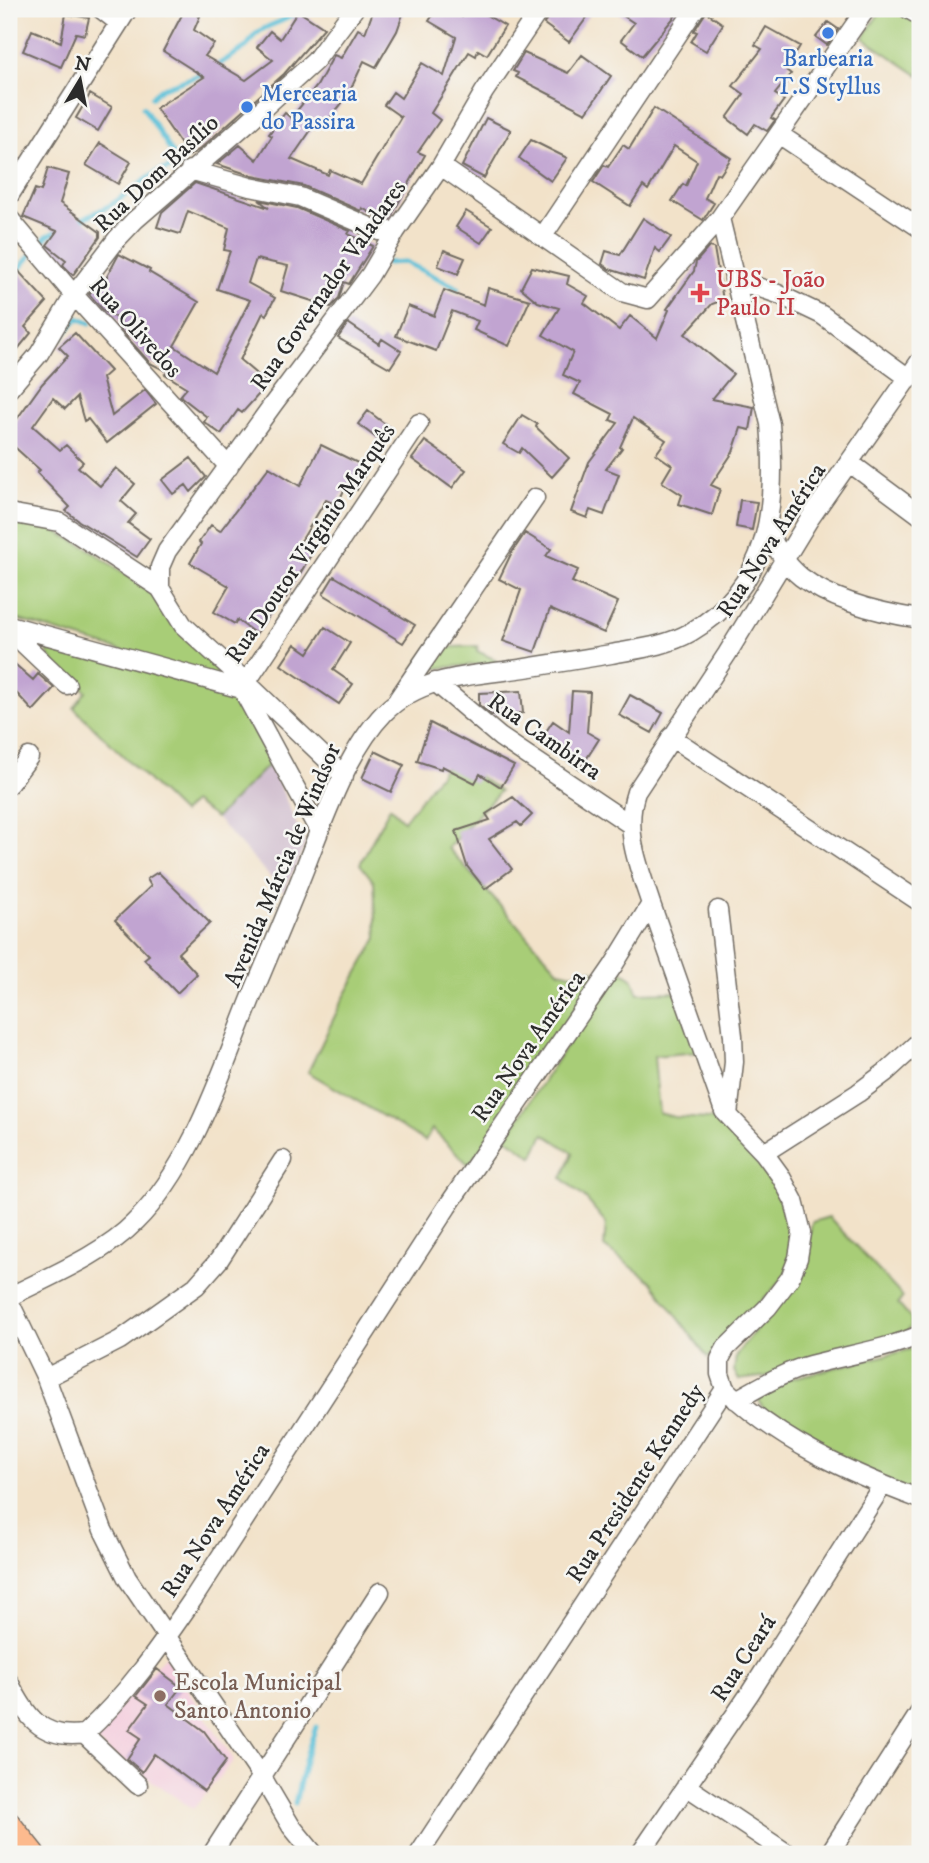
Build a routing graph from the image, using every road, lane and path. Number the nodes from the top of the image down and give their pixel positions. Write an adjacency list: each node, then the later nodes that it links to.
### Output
1 (101, 9): 7 (street)
2 (354, 9): 11 (street, Rua Dom Basílio)
3 (540, 9): 10 (street, Rua Governador Valadares)
4 (695, 9): 17 (street)
5 (866, 9): 9 (street)
6 (908, 9): 8 (street)
7 (124, 16): 12 (street)
8 (920, 16)
9 (780, 135): 14 (street); 15 (street)
10 (441, 166): 16 (street, Rua Governador Valadares); 17 (street)
11 (190, 170): 16 (street); 19 (street, Rua Dom Basílio)
12 (9, 196)
13 (9, 218): 19 (street, Rua Olivedos)
14 (720, 218): 17 (street); 18 (street, Avenida Márcia de Windsor)
15 (920, 228)
16 (396, 231): 25 (street, Rua Governador Valadares)
17 (543, 236)
18 (734, 279): 21 (street); 29 (street, Avenida Márcia de Windsor)
19 (74, 295): 22 (street, Rua Dom Basílio); 25 (street, Rua Olivedos)
20 (920, 361): 21 (street, Rua Nova América)
21 (910, 379): 24 (street, Rua Nova América)
22 (9, 389)
23 (419, 423): 36 (street, Rua Doutor Virginio Marquês)
24 (850, 463): 28 (street); 30 (street, Rua Nova América)
25 (229, 467): 31 (street, Rua Governador Valadares)
26 (535, 498): 37 (street)
27 (9, 513): 31 (street)
28 (920, 515)
29 (767, 528): 30 (street); 34 (street, Avenida Márcia de Windsor)
30 (785, 559): 32 (street); 38 (street, Rua Nova América)
31 (160, 588): 36 (street)
32 (920, 619)
33 (9, 628): 35 (street); 36 (street)
34 (435, 682): 37 (street, Avenida Márcia de Windsor); 42 (street, Rua Cambirra)
35 (67, 685)
36 (244, 685): 40 (street); 43 (street)
37 (396, 702): 40 (street, Avenida Márcia de Windsor)
38 (671, 737): 42 (street, Rua Nova América); 44 (street)
39 (29, 757): 41 (street)
40 (344, 776): 43 (street, Avenida Márcia de Windsor)
41 (9, 784)
42 (631, 825): 45 (street, Rua Nova América)
43 (319, 831): 51 (street, Avenida Márcia de Windsor)
44 (920, 902)
45 (651, 904): 48 (street, Rua Presidente Kennedy); 58 (street, Rua Nova América)
46 (718, 910): 48 (street)
47 (920, 1041): 49 (street)
48 (728, 1117): 49 (street, Rua Presidente Kennedy)
49 (764, 1153): 54 (street, Rua Presidente Kennedy)
50 (283, 1160): 53 (street)
51 (9, 1299): 53 (street)
52 (920, 1335): 54 (street)
53 (46, 1378): 58 (street)
54 (731, 1394): 55 (street); 69 (street, Rua Presidente Kennedy)
55 (882, 1486): 56 (street); 64 (street, Rua Ceará)
56 (920, 1499)
57 (380, 1592): 62 (street)
58 (167, 1637): 61 (street, Rua Nova América); 62 (street)
59 (9, 1682): 61 (street)
60 (920, 1712): 72 (street)
61 (84, 1734): 63 (street)
62 (262, 1777): 67 (street); 68 (street)
63 (138, 1785)
64 (686, 1786): 70 (street, Rua Ceará); 71 (street)
65 (9, 1824): 66 (main road)
66 (33, 1854)
67 (212, 1854)
68 (314, 1854)
69 (419, 1854)
70 (640, 1854)
71 (788, 1854)
72 (830, 1854)

